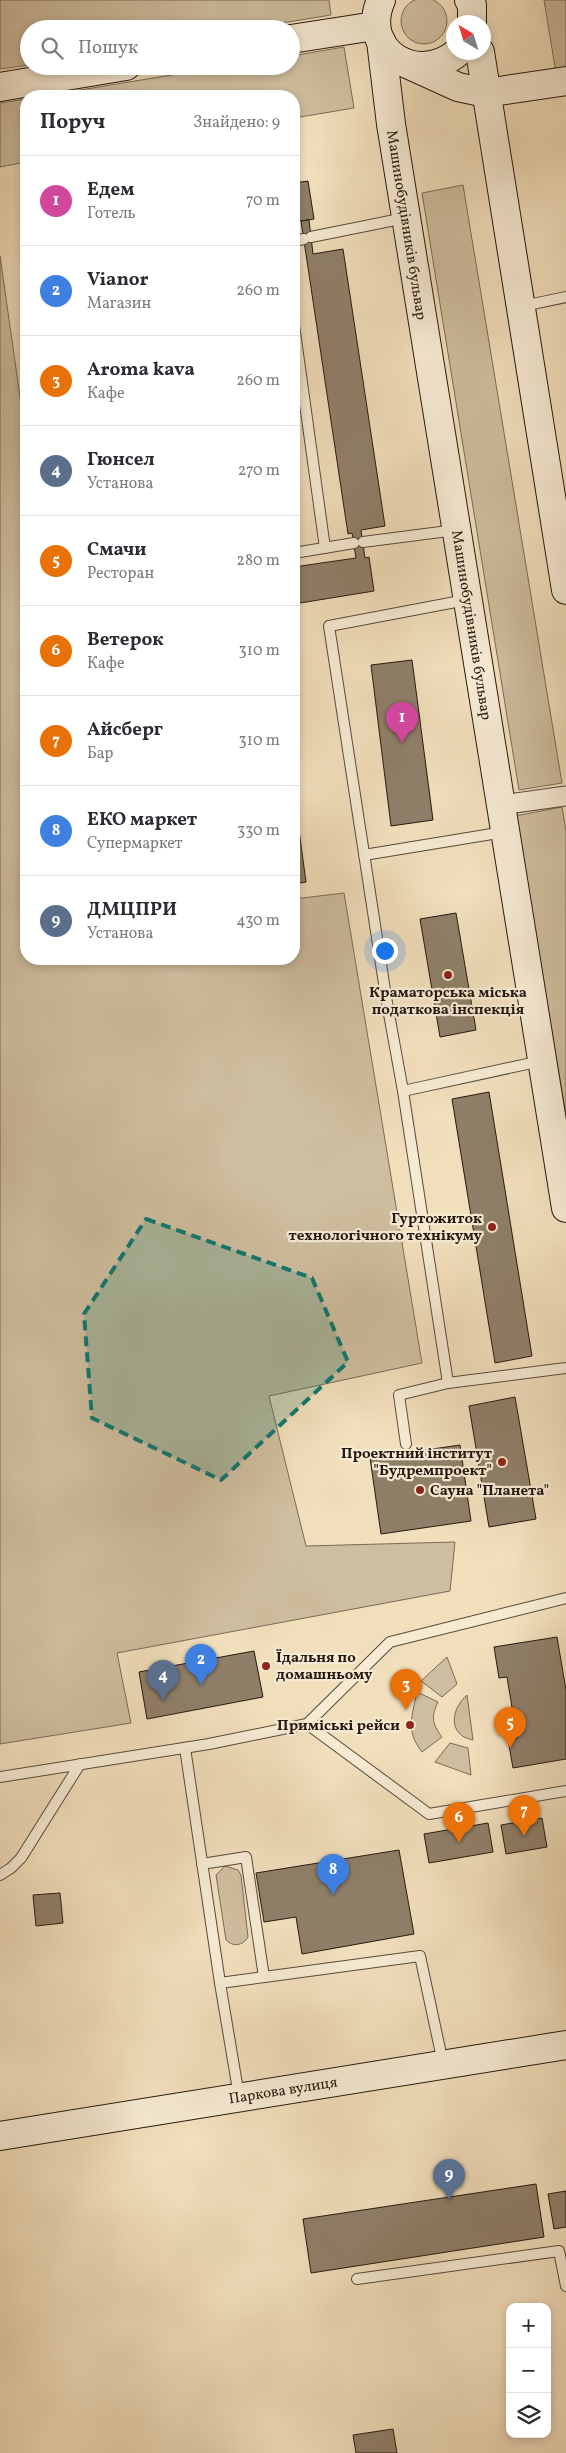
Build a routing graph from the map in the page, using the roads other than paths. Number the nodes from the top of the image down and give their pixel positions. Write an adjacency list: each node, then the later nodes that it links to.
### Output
1 (378, 15): 2 (street); 5 (street); 10 (street, Машинобудівників бульвар)
2 (300, 37)
3 (449, 60): 5 (street)
4 (481, 60): 9 (street)
5 (403, 62): 9 (street)
6 (72, 75): 8 (street)
7 (566, 81): 9 (street)
8 (0, 87)
9 (486, 93): 13 (street)
10 (406, 217): 11 (lane); 15 (street, Машинобудівників бульвар)
11 (303, 239)
12 (566, 297): 13 (lane)
13 (520, 306): 18 (street)
14 (300, 368): 16 (lane)
15 (457, 530): 16 (lane); 19 (street, Машинобудівників бульвар)
16 (325, 548): 17 (lane)
17 (300, 552)
18 (565, 576)
19 (468, 599): 21 (street, Машинобудівників бульвар); 22 (lane)
20 (566, 796): 21 (street)
21 (503, 818): 22 (lane); 23 (street, Машинобудівників бульвар)
22 (364, 855): 24 (lane)
23 (542, 1060): 24 (lane); 25 (street, Машинобудівників бульвар)
24 (403, 1091): 27 (lane)
25 (566, 1208)
26 (566, 1368): 27 (lane)
27 (448, 1383): 28 (lane)
28 (406, 1444)
29 (566, 1598): 30 (lane)
30 (307, 1724): 31 (lane); 34 (lane)
31 (185, 1748): 32 (lane); 35 (lane)
32 (80, 1764): 33 (lane); 36 (lane)
33 (0, 1777)
34 (566, 1791)
35 (202, 1864): 37 (lane); 38 (lane)
36 (0, 1875)
37 (264, 1977): 38 (lane); 40 (lane)
38 (220, 1983): 41 (lane)
39 (566, 2044): 40 (street, Паркова вулиця)
40 (443, 2064): 41 (street, Паркова вулиця)
41 (239, 2097): 42 (street, Паркова вулиця)
42 (0, 2136)
43 (357, 2279): 44 (lane)
44 (566, 2286)

